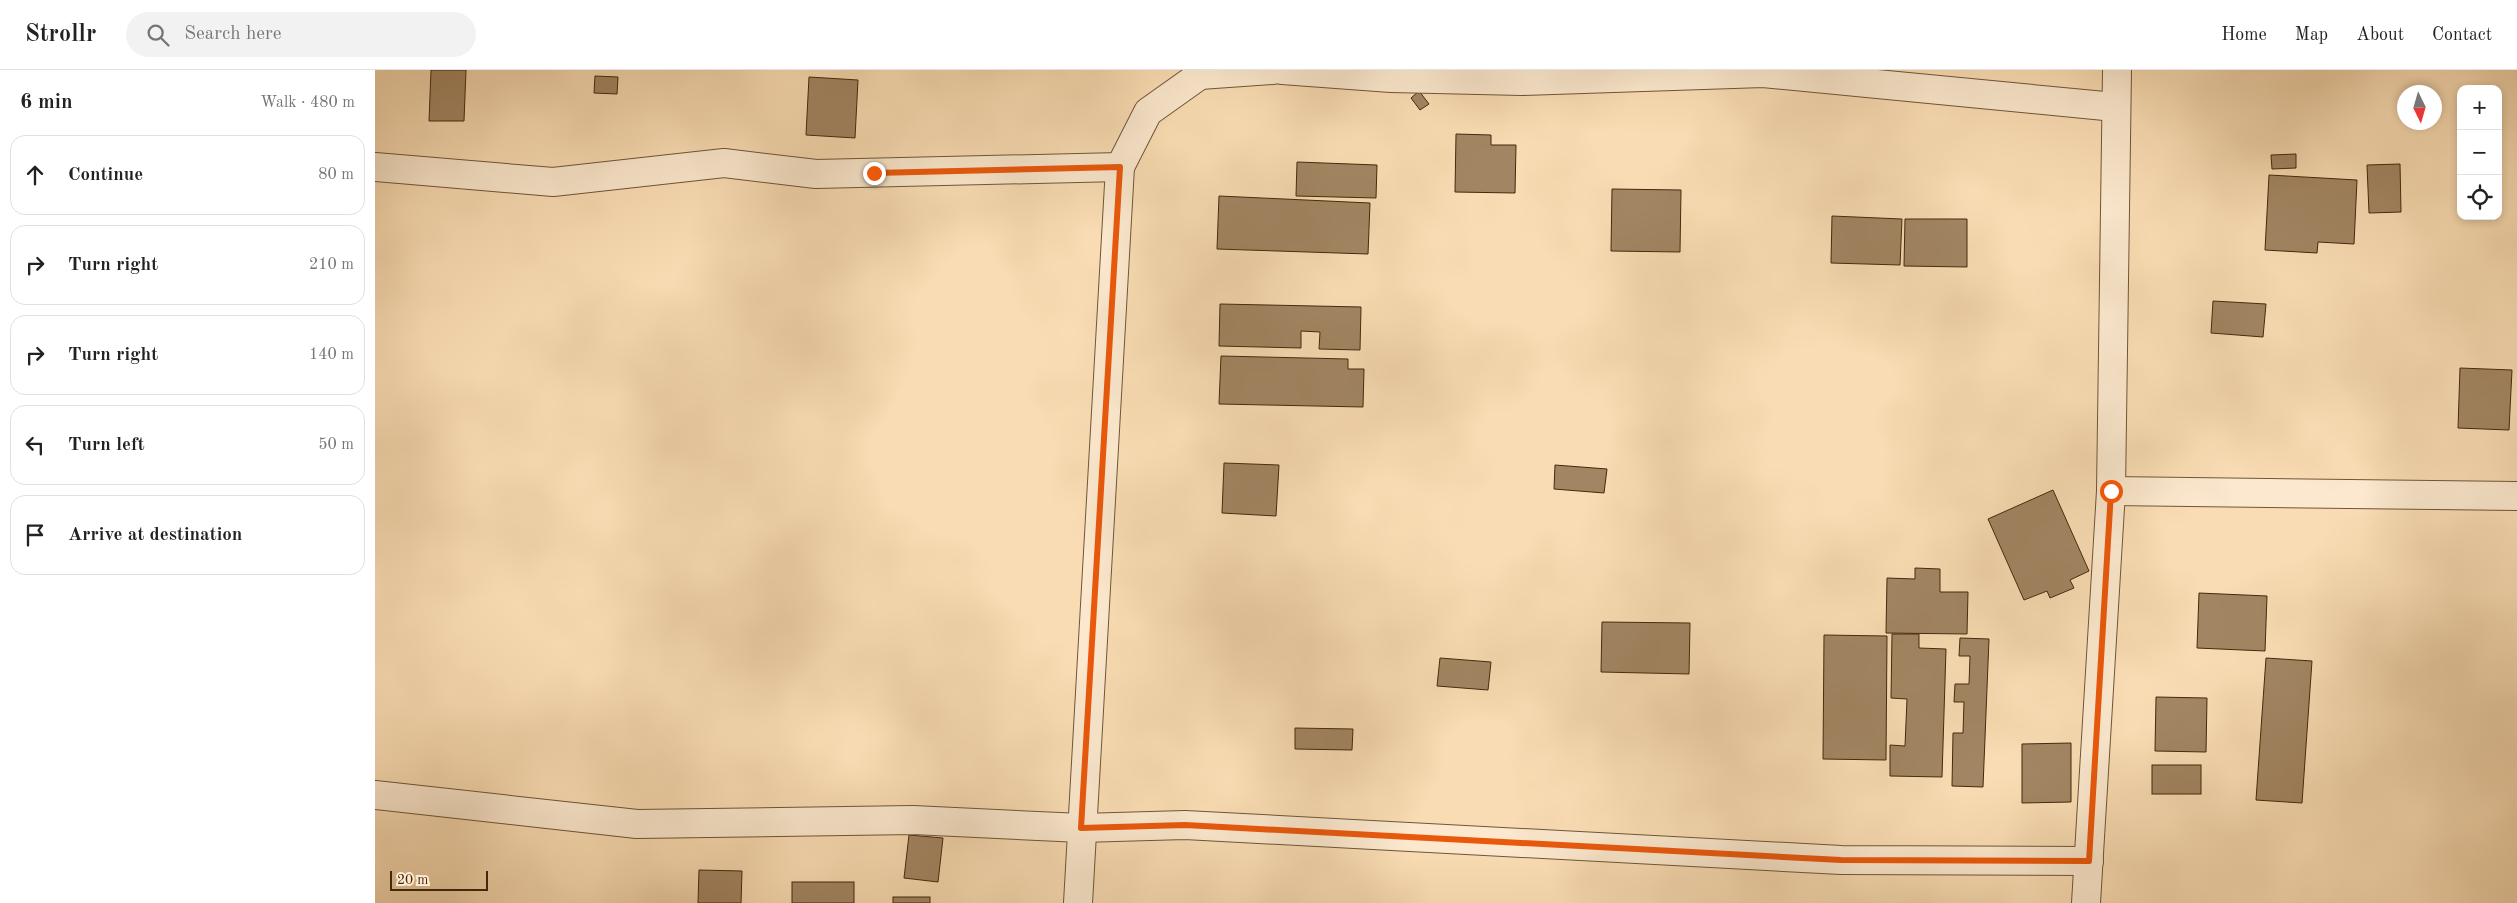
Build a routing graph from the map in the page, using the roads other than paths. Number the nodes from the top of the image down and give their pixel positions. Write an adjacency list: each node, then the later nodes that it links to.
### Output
1 (1273, 70): 4 (street)
2 (1282, 70): 5 (street)
3 (2117, 70): 5 (street)
4 (1198, 73): 7 (street)
5 (2115, 107): 8 (street)
6 (375, 167): 7 (street)
7 (1120, 167): 11 (street)
8 (2111, 491): 9 (street); 12 (street)
9 (2517, 496)
10 (375, 795): 11 (street)
11 (1081, 828): 12 (street); 13 (street)
12 (2089, 861): 14 (street)
13 (1078, 903)
14 (2086, 903)

